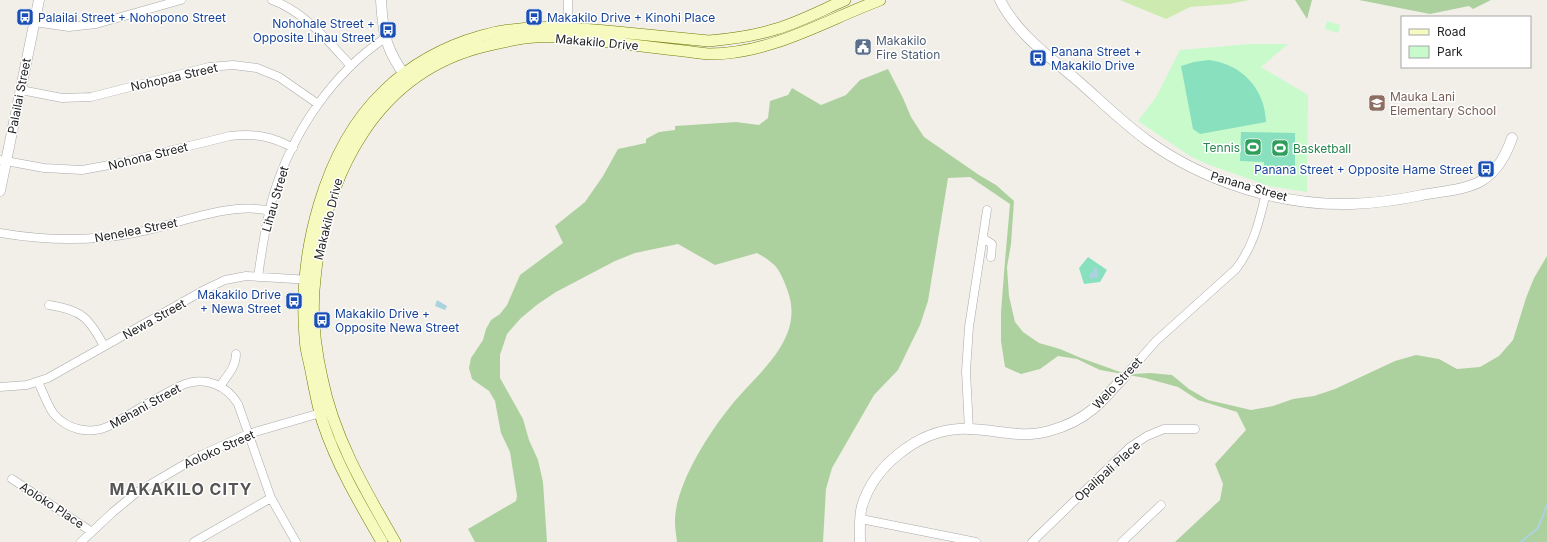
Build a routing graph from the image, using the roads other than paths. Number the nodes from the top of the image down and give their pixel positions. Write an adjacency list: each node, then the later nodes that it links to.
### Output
1 (39, 0): 10 (street, Palailai Street)
2 (181, 0): 10 (street)
3 (272, 0): 13 (street)
4 (381, 0): 12 (street)
5 (568, 0): 11 (street)
6 (845, 0): 9 (main road); 11 (main road, Makakilo Drive)
7 (880, 0): 9 (main road, Makakilo Drive)
8 (1000, 0): 21 (street, Panana Street)
9 (849, 11): 11 (main road, Makakilo Drive)
10 (34, 22): 15 (street, Palailai Street)
11 (568, 32): 14 (main road, Makakilo Drive)
12 (385, 38): 13 (street, Lihau Street); 14 (street)
13 (351, 66): 16 (street, Lihau Street)
14 (407, 78): 28 (main road, Makakilo Drive)
15 (20, 90): 16 (street, Nohopaa Street); 19 (street, Palailai Street)
16 (318, 104): 18 (street, Lihau Street)
17 (1512, 138): 21 (street, Panana Street)
18 (292, 148): 19 (street, Nohona Street); 23 (street, Lihau Street)
19 (3, 161): 20 (street, Palailai Street)
20 (0, 191)
21 (1266, 194): 32 (street, Welo Street)
22 (987, 210): 25 (street)
23 (270, 211): 24 (street, Nenelea Street); 27 (street, Lihau Street)
24 (0, 233)
25 (983, 238): 26 (street); 38 (street)
26 (991, 257)
27 (258, 277): 28 (street, Newa Street); 30 (street, Newa Street)
28 (310, 280): 36 (main road, Makakilo Drive)
29 (49, 305): 30 (street)
30 (104, 346): 33 (street, Newa Street)
31 (236, 354): 34 (street)
32 (1124, 376): 38 (street, Welo Street)
33 (38, 382): 34 (street, Mehani Street); 35 (street, Newa Street)
34 (220, 386): 39 (street, Mehani Street)
35 (0, 387)
36 (326, 412): 39 (street, Aoloko Street); 49 (main road, Makakilo Drive); 50 (main road, Makakilo Drive)
37 (1196, 429): 53 (street, Opalipali Place)
38 (969, 430): 43 (street, Welo Street)
39 (248, 434): 41 (street, Mehani Street); 44 (street, Aoloko Street)
40 (12, 479): 44 (street, Aoloko Place)
41 (271, 498): 45 (street); 48 (street, Mehani Street)
42 (1161, 505): 54 (street)
43 (861, 518): 51 (street, Welo Street); 52 (street)
44 (92, 532): 46 (street, Aoloko Street)
45 (207, 539): 47 (street)
46 (81, 542)
47 (194, 542)
48 (296, 542)
49 (382, 542)
50 (395, 542)
51 (860, 542)
52 (976, 542)
53 (1032, 542)
54 (1122, 542)

